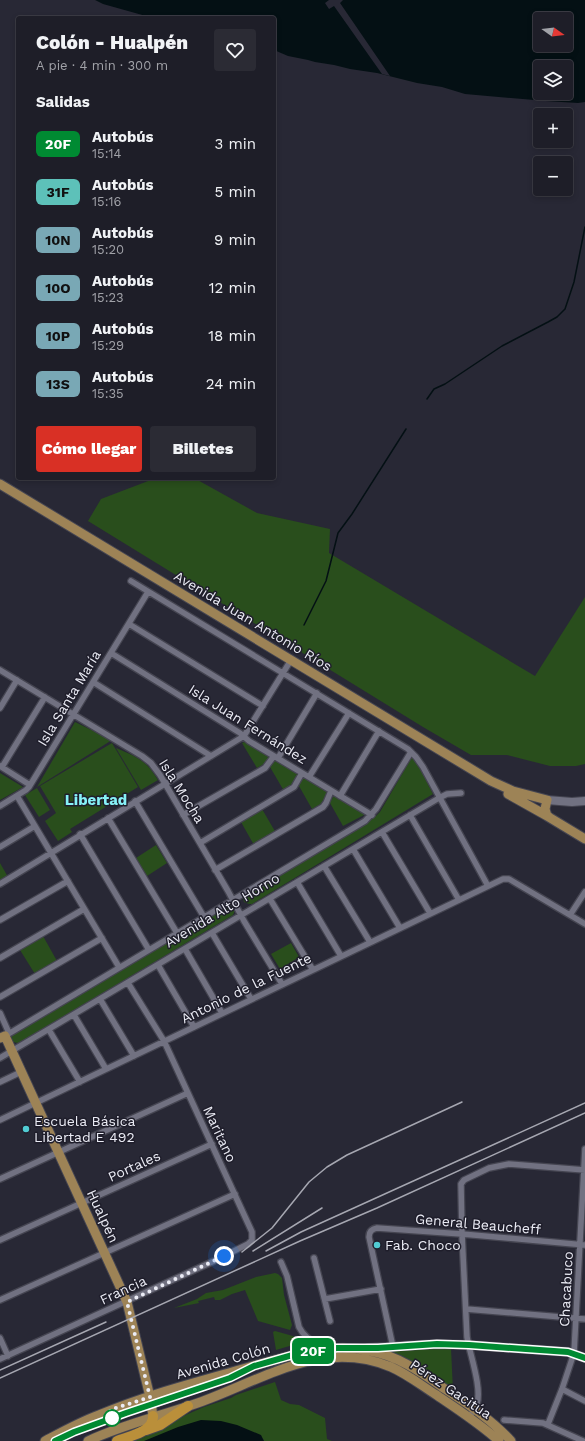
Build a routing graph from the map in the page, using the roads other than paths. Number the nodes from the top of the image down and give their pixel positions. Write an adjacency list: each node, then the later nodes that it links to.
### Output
1 (0, 484): 6 (main road, Avenida Juan Antonio Ríos)
2 (131, 581): 3 (street)
3 (148, 592): 4 (street, Isla Santa María); 8 (street)
4 (129, 624): 5 (street, Isla Santa María); 13 (street)
5 (111, 653): 10 (street, Isla Santa María); 18 (street, Isla Juan Fernández)
6 (291, 660): 8 (street); 25 (main road, Avenida Juan Antonio Ríos)
7 (0, 670): 9 (street, Isla Mocha)
8 (283, 673): 11 (street); 13 (street)
9 (17, 680): 12 (street, Isla Mocha); 14 (street)
10 (93, 682): 16 (street, Isla Santa María); 20 (street)
11 (317, 693): 15 (street); 21 (street)
12 (45, 697): 16 (street, Isla Mocha); 22 (street)
13 (263, 706): 18 (street)
14 (0, 708)
15 (349, 713): 17 (street); 24 (street)
16 (73, 714): 26 (street, Isla Santa María); 27 (street, Isla Mocha)
17 (379, 731): 19 (street); 31 (street)
18 (244, 736): 20 (street); 21 (street, Isla Juan Fernández)
19 (411, 752): 32 (street); 38 (street, Avenida Alto Horno)
20 (212, 756): 27 (street)
21 (276, 757): 23 (street, Isla Juan Fernández); 37 (street)
22 (1, 766): 26 (street)
23 (302, 773): 24 (street, Isla Juan Fernández); 46 (street)
24 (309, 777): 28 (street, Isla Juan Fernández)
25 (491, 781): 33 (main road); 40 (main road)
26 (30, 784): 30 (street, Isla Santa María)
27 (165, 784): 34 (street); 37 (street, Isla Mocha)
28 (331, 791): 31 (street, Isla Juan Fernández); 51 (street)
29 (461, 793): 32 (street, Avenida Alto Horno)
30 (17, 796): 36 (street, Isla Santa María); 42 (street)
31 (340, 796): 38 (street, Isla Juan Fernández)
32 (439, 798): 39 (street, Avenida Alto Horno); 55 (street)
33 (547, 800): 35 (main road); 40 (main road)
34 (135, 801): 41 (street); 64 (street)
35 (585, 801)
36 (0, 806)
37 (183, 815): 46 (street, Isla Mocha)
38 (372, 815): 58 (street, Avenida Alto Horno)
39 (410, 815): 43 (street, Avenida Alto Horno); 59 (street)
40 (549, 817): 45 (main road)
41 (108, 818): 44 (street); 68 (street)
42 (35, 826): 47 (street); 49 (street)
43 (382, 832): 48 (street, Avenida Alto Horno); 61 (street)
44 (80, 834): 49 (street); 73 (street)
45 (585, 839)
46 (200, 843): 51 (street, Isla Mocha)
47 (0, 847)
48 (353, 849): 50 (street, Avenida Alto Horno); 67 (street)
49 (50, 852): 52 (street); 54 (street)
50 (324, 866): 53 (street, Avenida Alto Horno); 71 (street)
51 (216, 870): 58 (street, Isla Mocha)
52 (68, 881): 60 (street); 65 (street)
53 (297, 882): 57 (street, Avenida Alto Horno); 74 (street)
54 (0, 884)
55 (488, 886): 59 (street, Antonio de la Fuente); 62 (street, Antonio de la Fuente)
56 (585, 892): 62 (street)
57 (270, 899): 63 (street, Avenida Alto Horno); 78 (street)
58 (233, 900): 63 (street, Isla Mocha); 64 (street, Avenida Alto Horno)
59 (459, 900): 61 (street, Antonio de la Fuente)
60 (84, 909): 70 (street); 75 (street)
61 (430, 913): 67 (street, Antonio de la Fuente)
62 (570, 915): 66 (street)
63 (241, 916): 69 (street, Avenida Alto Horno); 80 (street, Isla Mocha)
64 (204, 917): 68 (street, Avenida Alto Horno)
65 (0, 920)
66 (585, 924)
67 (400, 928): 71 (street, Antonio de la Fuente)
68 (177, 933): 73 (street, Avenida Alto Horno)
69 (212, 933): 72 (street, Avenida Alto Horno); 83 (street)
70 (102, 938): 77 (street); 81 (street)
71 (370, 942): 74 (street, Antonio de la Fuente)
72 (185, 949): 76 (street, Avenida Alto Horno); 85 (street)
73 (149, 950): 77 (street, Avenida Alto Horno)
74 (341, 956): 78 (street, Antonio de la Fuente)
75 (0, 958)
76 (158, 965): 79 (street, Avenida Alto Horno); 87 (street)
77 (119, 967): 89 (street, Avenida Alto Horno)
78 (313, 970): 80 (street, Antonio de la Fuente)
79 (128, 983): 82 (street, Avenida Alto Horno); 90 (street, Maritano)
80 (282, 984): 83 (street, Antonio de la Fuente)
81 (0, 997)
82 (100, 999): 86 (street, Avenida Alto Horno); 92 (street)
83 (251, 999): 85 (street, Antonio de la Fuente)
84 (0, 1013): 89 (street)
85 (222, 1013): 87 (street, Antonio de la Fuente)
86 (74, 1015): 88 (street, Avenida Alto Horno); 94 (street)
87 (194, 1027): 90 (street, Antonio de la Fuente)
88 (49, 1030): 91 (street, Avenida Alto Horno); 97 (street)
89 (5, 1036): 91 (main road, Hualpén)
90 (164, 1041): 92 (street, Antonio de la Fuente); 98 (street, Maritano)
91 (12, 1052): 93 (street, Avenida Alto Horno); 95 (main road, Hualpén)
92 (134, 1056): 94 (street, Antonio de la Fuente)
93 (0, 1058)
94 (106, 1069): 97 (street, Antonio de la Fuente)
95 (21, 1072): 96 (street); 99 (main road, Hualpén)
96 (0, 1082)
97 (80, 1082): 99 (street, Antonio de la Fuente)
98 (188, 1093): 101 (street, Maritano); 103 (street)
99 (35, 1103): 100 (street, Antonio de la Fuente); 103 (main road, Hualpén)
100 (0, 1120)
101 (212, 1144): 106 (street, Maritano); 107 (street, Portales)
102 (585, 1150): 104 (street, Chacabuco)
103 (58, 1153): 105 (street); 107 (main road, Hualpén)
104 (584, 1170): 108 (street); 111 (street, Chacabuco)
105 (0, 1179)
106 (235, 1194): 109 (street, Maritano); 112 (street)
107 (81, 1203): 110 (street, Portales); 112 (main road, Hualpén)
108 (462, 1234): 111 (street, General Beaucheff); 115 (street, General Beaucheff); 119 (street)
109 (252, 1238): 118 (street, Francia)
110 (0, 1240)
111 (583, 1244): 120 (street, Chacabuco)
112 (104, 1252): 117 (street); 118 (main road, Hualpén)
113 (314, 1258): 116 (street)
114 (281, 1262): 124 (street)
115 (381, 1289): 116 (street); 126 (street)
116 (325, 1299): 122 (street)
117 (0, 1300)
118 (127, 1302): 131 (street, Francia); 136 (main road, Hualpén)
119 (466, 1309): 120 (street); 125 (street)
120 (576, 1318): 121 (street); 130 (street, Chacabuco)
121 (585, 1319)
122 (330, 1321)
123 (0, 1338): 131 (street)
124 (311, 1341): 128 (street); 129 (street)
125 (469, 1345): 126 (main road, Avenida Colón); 130 (main road, Avenida Colón); 139 (street)
126 (393, 1347): 127 (main road, Avenida Colón)
127 (355, 1348): 128 (main road, Avenida Colón); 139 (main road, Pérez Gacitúa)
128 (322, 1349): 129 (main road, Avenida Colón)
129 (311, 1351): 136 (main road, Avenida Colón)
130 (574, 1354): 133 (main road, Avenida Colón); 135 (street, Chacabuco)
131 (8, 1356): 134 (street, Francia)
132 (338, 1358): 138 (main road, Avenida Colón); 141 (main road, Pérez Gacitúa)
133 (585, 1358)
134 (0, 1359)
135 (562, 1389): 137 (street); 143 (street, Chacabuco)
136 (150, 1397): 140 (main road, Hualpén); 145 (main road, Avenida Colón)
137 (585, 1401)
138 (188, 1406): 140 (main road, Avenida Colón); 144 (highway)
139 (475, 1409): 141 (street); 149 (main road, Pérez Gacitúa)
140 (153, 1416): 144 (highway); 146 (main road, Avenida Colón)
141 (469, 1417): 148 (main road, Pérez Gacitúa)
142 (504, 1420): 143 (street)
143 (548, 1424): 150 (street)
144 (146, 1430): 147 (highway)
145 (45, 1441)
146 (88, 1441)
147 (117, 1441)
148 (499, 1441)
149 (511, 1441)
150 (583, 1441)

